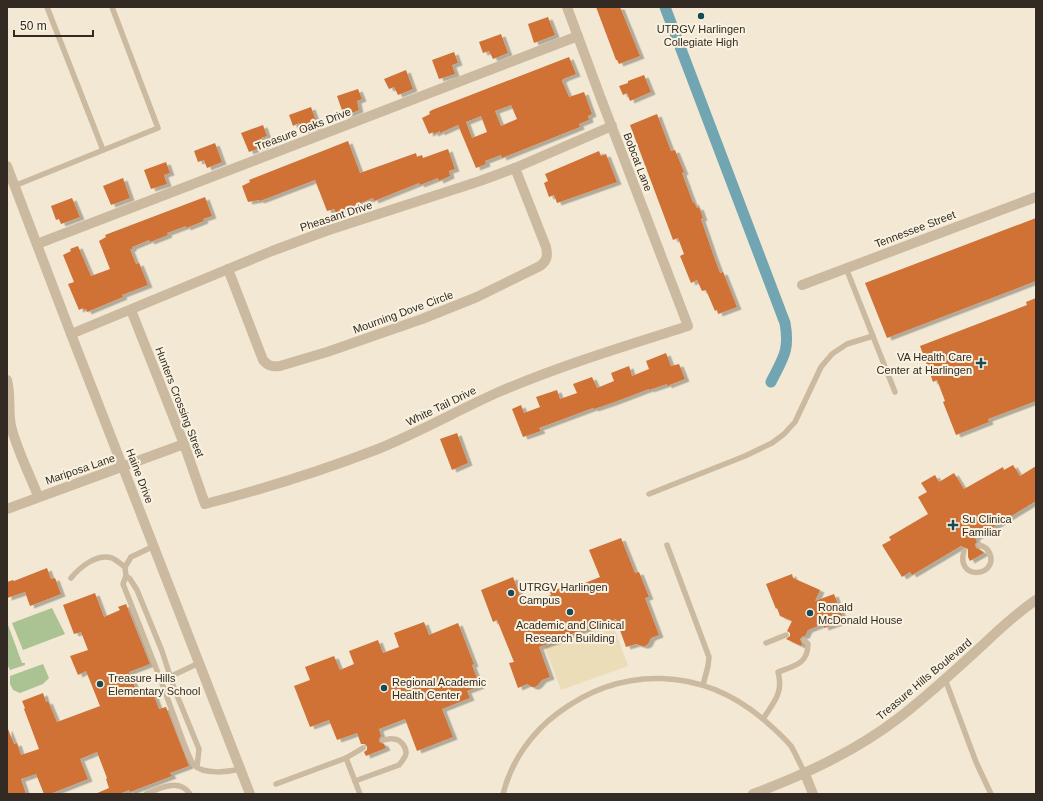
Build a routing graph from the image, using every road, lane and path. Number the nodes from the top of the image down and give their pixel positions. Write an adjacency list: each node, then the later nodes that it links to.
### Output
1 (48, 7): 6 (lane)
2 (112, 7): 6 (lane)
3 (567, 7): 4 (street, Bobcat Lane)
4 (578, 36): 5 (street, Bobcat Lane); 11 (street, Treasure Oaks Drive)
5 (612, 126): 8 (street, Pheasant Drive); 16 (street, Bobcat Lane)
6 (103, 150): 9 (lane)
7 (7, 166): 9 (street, Haine Drive)
8 (515, 168): 13 (street, Pheasant Drive); 13 (street, Mourning Dove Circle)
9 (14, 186): 11 (street, Haine Drive)
10 (1036, 197): 12 (street, Tennessee Street)
11 (37, 244): 17 (street, Haine Drive)
12 (846, 268): 14 (street, Tennessee Street); 18 (lane)
13 (228, 269): 15 (street, Pheasant Drive)
14 (802, 285)
15 (131, 310): 17 (street, Pheasant Drive); 21 (street, Hunters Crossing Street)
16 (688, 326): 25 (street, White Tail Drive)
17 (71, 334): 22 (street, Haine Drive)
18 (873, 336): 20 (lane); 23 (lane)
19 (7, 380): 24 (street)
20 (895, 392)
21 (184, 444): 22 (street, Mariposa Lane); 25 (street, Hunters Crossing Street)
22 (123, 466): 24 (street, Mariposa Lane); 29 (street, Haine Drive)
23 (649, 494)
24 (38, 496): 26 (street, Mariposa Lane)
25 (205, 504)
26 (7, 508)
27 (667, 545): 42 (lane)
28 (979, 545): 30 (lane)
29 (154, 546): 31 (lane); 38 (street, Haine Drive)
30 (964, 551)
31 (125, 567): 32 (lane); 33 (lane)
32 (126, 576): 39 (lane); 41 (lane)
33 (72, 578)
34 (1036, 600): 40 (street, Treasure Hills Boulevard)
35 (786, 635): 37 (lane)
36 (804, 640): 43 (lane)
37 (766, 642)
38 (199, 663): 39 (lane); 48 (street, Haine Drive)
39 (170, 676): 41 (lane); 47 (lane)
40 (945, 679): 49 (street, Treasure Hills Boulevard); 59 (lane)
41 (161, 681): 47 (lane)
42 (703, 686): 43 (lane); 56 (lane)
43 (762, 719): 49 (lane)
44 (383, 740): 50 (lane)
45 (363, 748): 46 (lane)
46 (346, 758): 50 (lane); 51 (lane)
47 (197, 767): 48 (lane)
48 (241, 769): 54 (street, Haine Drive)
49 (805, 774): 57 (street, Treasure Hills Boulevard); 58 (street)
50 (355, 781): 55 (lane)
51 (276, 784)
52 (146, 794): 53 (lane)
53 (190, 794)
54 (250, 794)
55 (360, 794)
56 (502, 794)
57 (753, 794)
58 (813, 794)
59 (991, 794)

